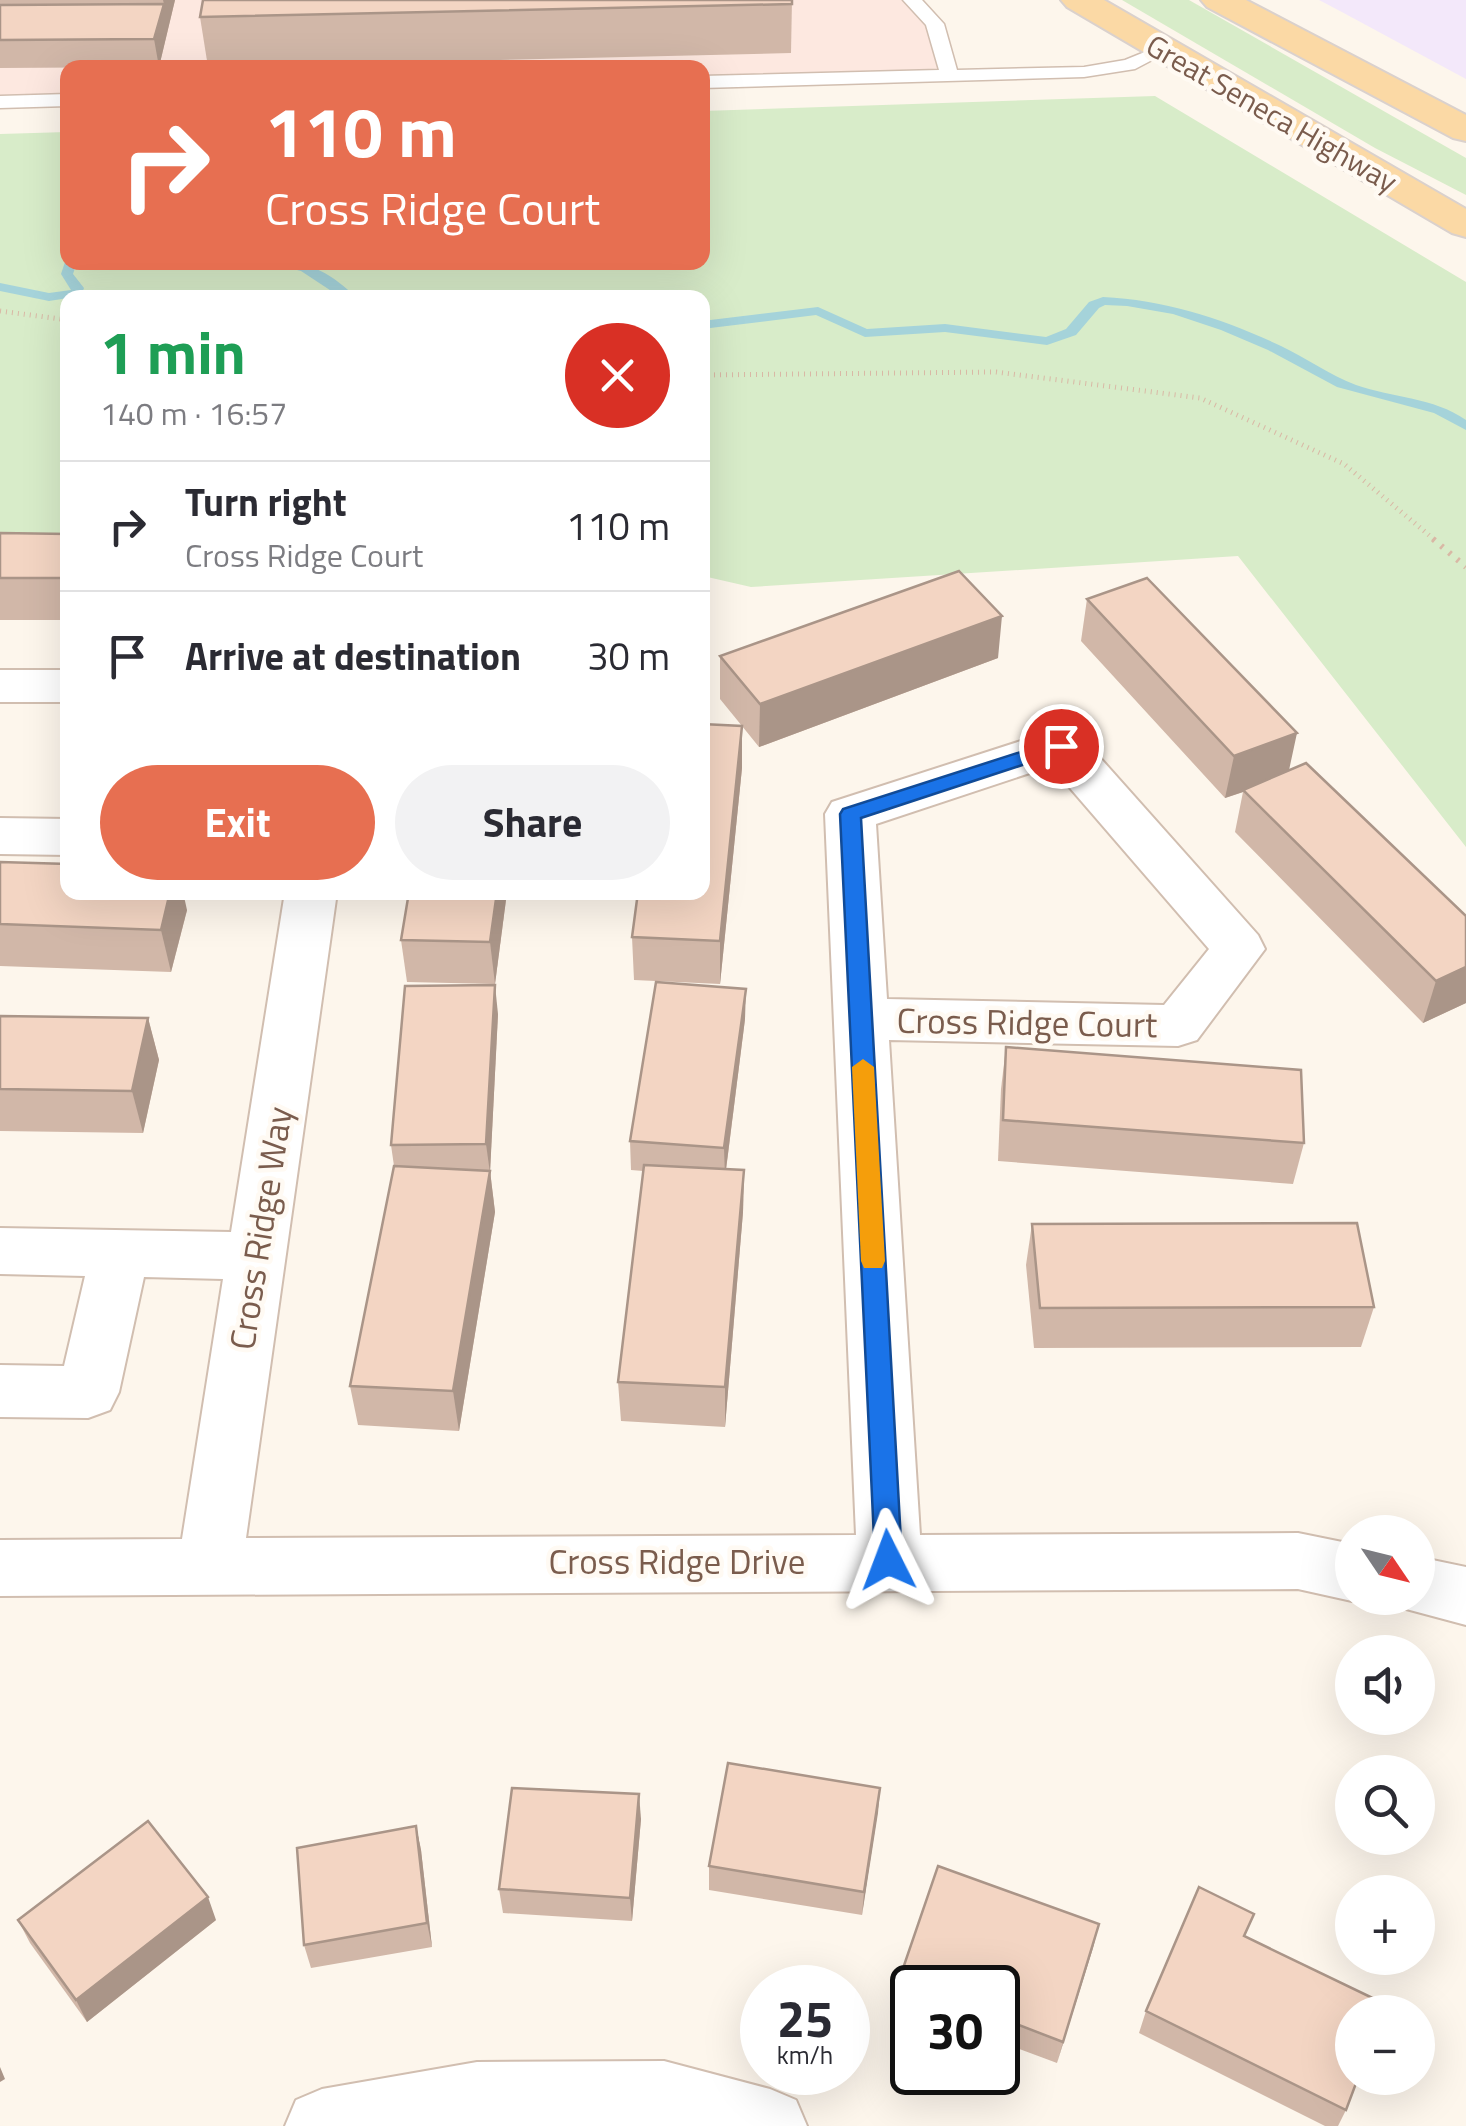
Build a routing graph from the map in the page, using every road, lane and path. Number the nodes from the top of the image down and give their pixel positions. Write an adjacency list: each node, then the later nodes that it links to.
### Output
1 (912, 0): 5 (lane)
2 (1079, 0): 4 (main road, Great Seneca Highway)
3 (1219, 0): 9 (main road)
4 (1162, 50): 5 (lane); 10 (main road, Great Seneca Highway)
5 (949, 75): 6 (lane)
6 (710, 82)
7 (60, 100): 8 (lane)
8 (0, 102)
9 (1466, 130)
10 (1466, 225)
11 (0, 311): 12 (path)
12 (60, 319)
13 (710, 375): 14 (path)
14 (1466, 567)
15 (0, 686): 16 (street)
16 (60, 686)
17 (0, 836): 18 (street)
18 (60, 836)
19 (310, 900): 23 (street, Cross Ridge Way)
20 (860, 1018): 20 (street, Cross Ridge Court); 25 (street, Cross Ridge Court)
21 (0, 1251): 22 (street)
22 (120, 1253): 23 (street); 24 (street)
23 (256, 1256): 26 (street, Cross Ridge Way)
24 (0, 1391)
25 (888, 1560): 26 (street, Cross Ridge Drive); 28 (street, Cross Ridge Drive)
26 (210, 1564): 27 (street, Cross Ridge Drive)
27 (0, 1568)
28 (1335, 1569)
29 (1435, 1590): 30 (street)
30 (1466, 1596)
31 (322, 2126): 32 (street)
32 (770, 2126)

